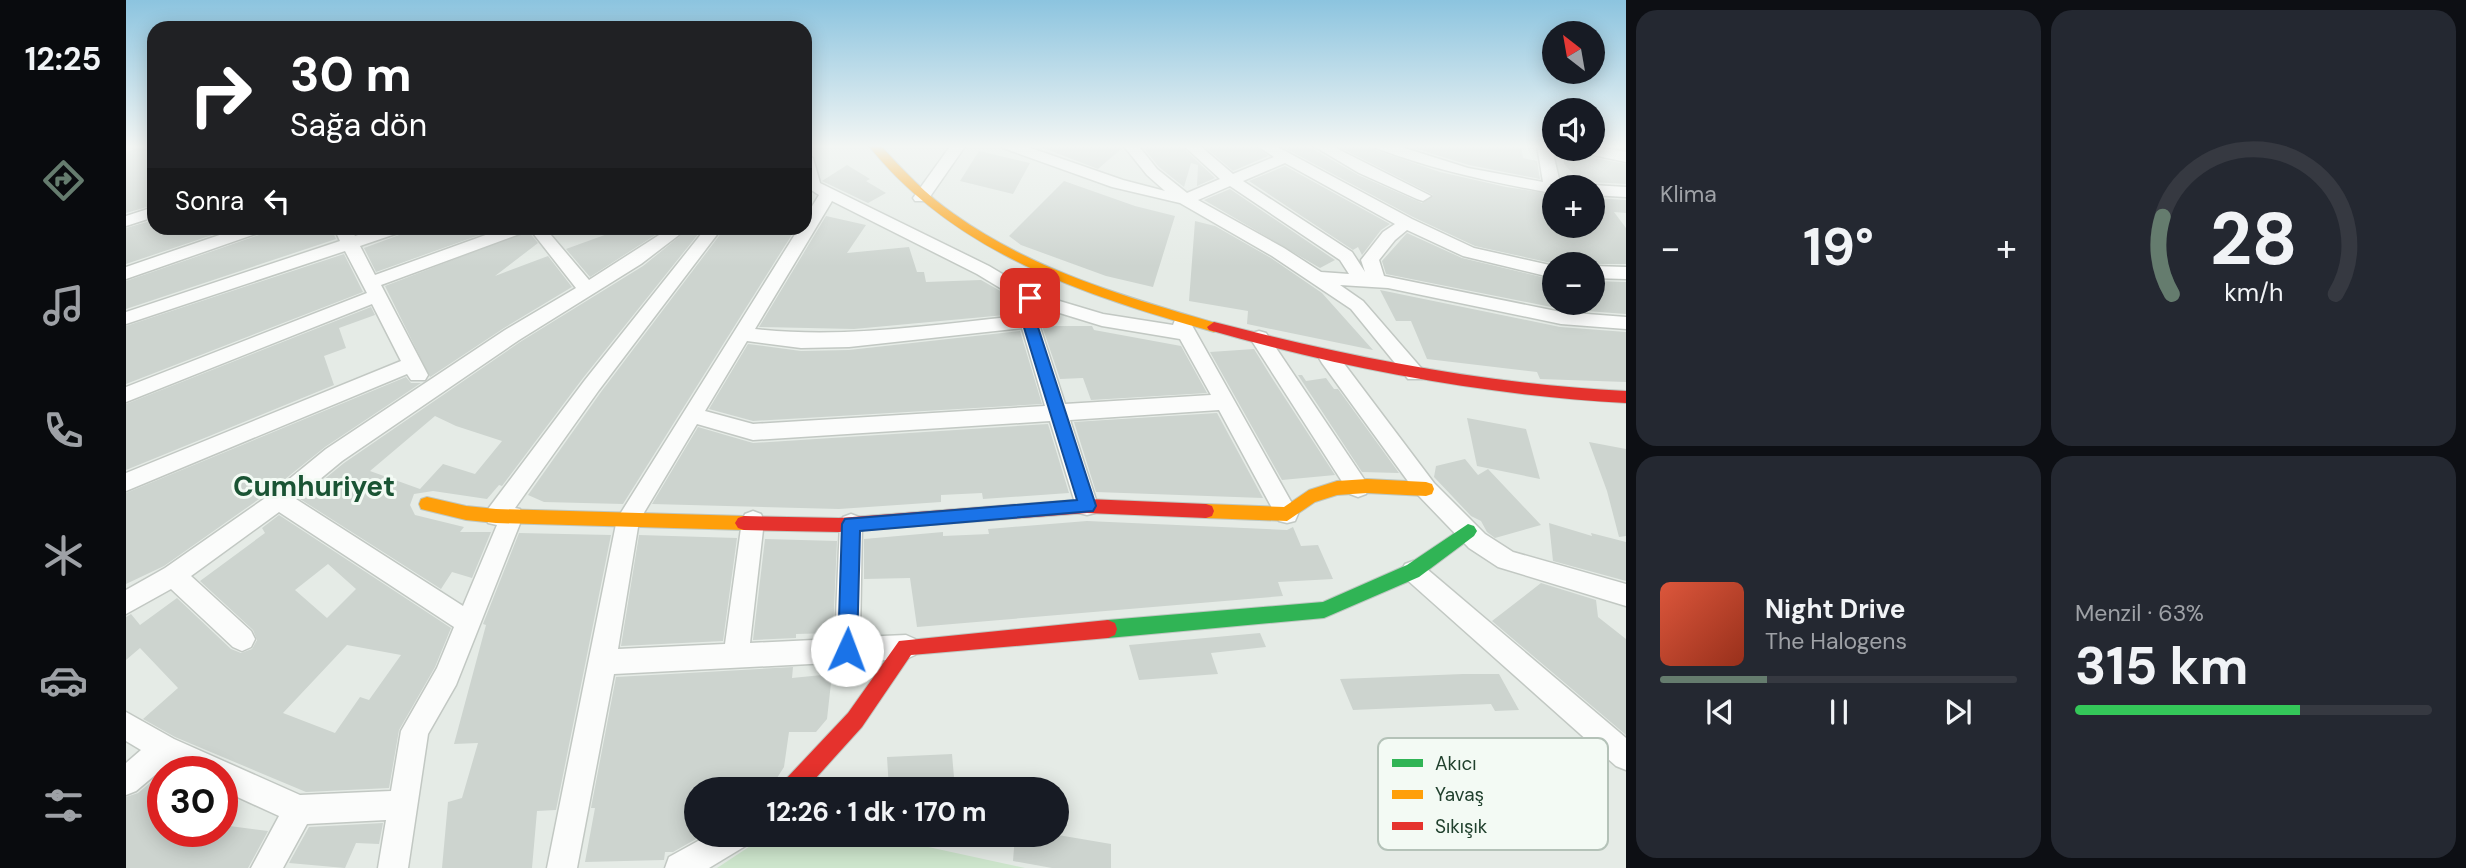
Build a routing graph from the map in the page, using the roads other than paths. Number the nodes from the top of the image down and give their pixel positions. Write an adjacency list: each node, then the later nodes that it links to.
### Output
1 (813, 186): 13 (street)
2 (908, 186): 15 (street)
3 (930, 186): 15 (street)
4 (1119, 186): 16 (street)
5 (1168, 186): 16 (street)
6 (1218, 186): 16 (street)
7 (1239, 186): 33 (street)
8 (1336, 186): 19 (street)
9 (1399, 186): 14 (street)
10 (1430, 186): 14 (street)
11 (1605, 191): 12 (street)
12 (1626, 192)
13 (828, 194): 18 (street); 36 (street)
14 (1423, 196): 19 (street)
15 (921, 198): 40 (street)
16 (1185, 200): 32 (street)
17 (147, 214): 20 (street)
18 (812, 220)
19 (1402, 220): 28 (street); 33 (street)
20 (126, 221)
21 (235, 235): 30 (street)
22 (347, 235): 34 (street); 37 (street)
23 (502, 235): 34 (street)
24 (543, 235): 35 (street)
25 (670, 235): 35 (street)
26 (709, 235): 59 (street)
27 (803, 235): 41 (street)
28 (1542, 269)
29 (1605, 272): 31 (street)
30 (126, 273)
31 (1626, 273)
32 (1320, 278): 33 (street); 45 (street)
33 (1369, 280): 39 (street)
34 (375, 288): 44 (street); 47 (street)
35 (587, 289): 46 (street)
36 (1030, 298): 38 (street); 40 (street)
37 (126, 318)
38 (1029, 321): 41 (street); 50 (street)
39 (1626, 323)
40 (1182, 326): 42 (street); 49 (street)
41 (743, 334): 51 (street)
42 (1259, 338): 43 (street); 53 (street)
43 (1329, 358): 45 (street); 54 (street)
44 (412, 364): 46 (street); 52 (street)
45 (1415, 374): 48 (street)
46 (426, 393): 55 (street)
47 (126, 395)
48 (1626, 397)
49 (1225, 402): 50 (street); 58 (street)
50 (1058, 414): 51 (street); 57 (street)
51 (692, 415): 60 (street)
52 (126, 482)
53 (1358, 488): 54 (street); 58 (street)
54 (1426, 489): 63 (street)
55 (279, 500): 65 (street); 68 (street)
56 (427, 504): 59 (street)
57 (1087, 506): 58 (street); 62 (street)
58 (1287, 514)
59 (504, 516): 60 (street); 68 (street)
60 (628, 519): 61 (street); 73 (street)
61 (753, 521): 62 (street); 72 (street)
62 (851, 524): 71 (street)
63 (1468, 531): 64 (street); 66 (street)
64 (1413, 570): 70 (street); 75 (street)
65 (173, 575): 67 (street); 69 (street)
66 (1626, 595)
67 (126, 603)
68 (469, 623): 83 (street)
69 (242, 639)
70 (906, 647): 71 (street); 80 (street)
71 (847, 650): 72 (street)
72 (736, 656): 73 (street)
73 (603, 662): 88 (street)
74 (126, 725): 77 (street)
75 (1605, 738)
76 (1608, 740): 79 (street)
77 (164, 749): 78 (street); 81 (street)
78 (179, 756)
79 (1626, 756)
80 (803, 777)
81 (126, 781)
82 (238, 782): 84 (street)
83 (403, 805): 84 (street); 87 (street)
84 (299, 810): 86 (street)
85 (717, 847): 89 (street)
86 (266, 868)
87 (393, 868)
88 (562, 868)
89 (681, 868)

